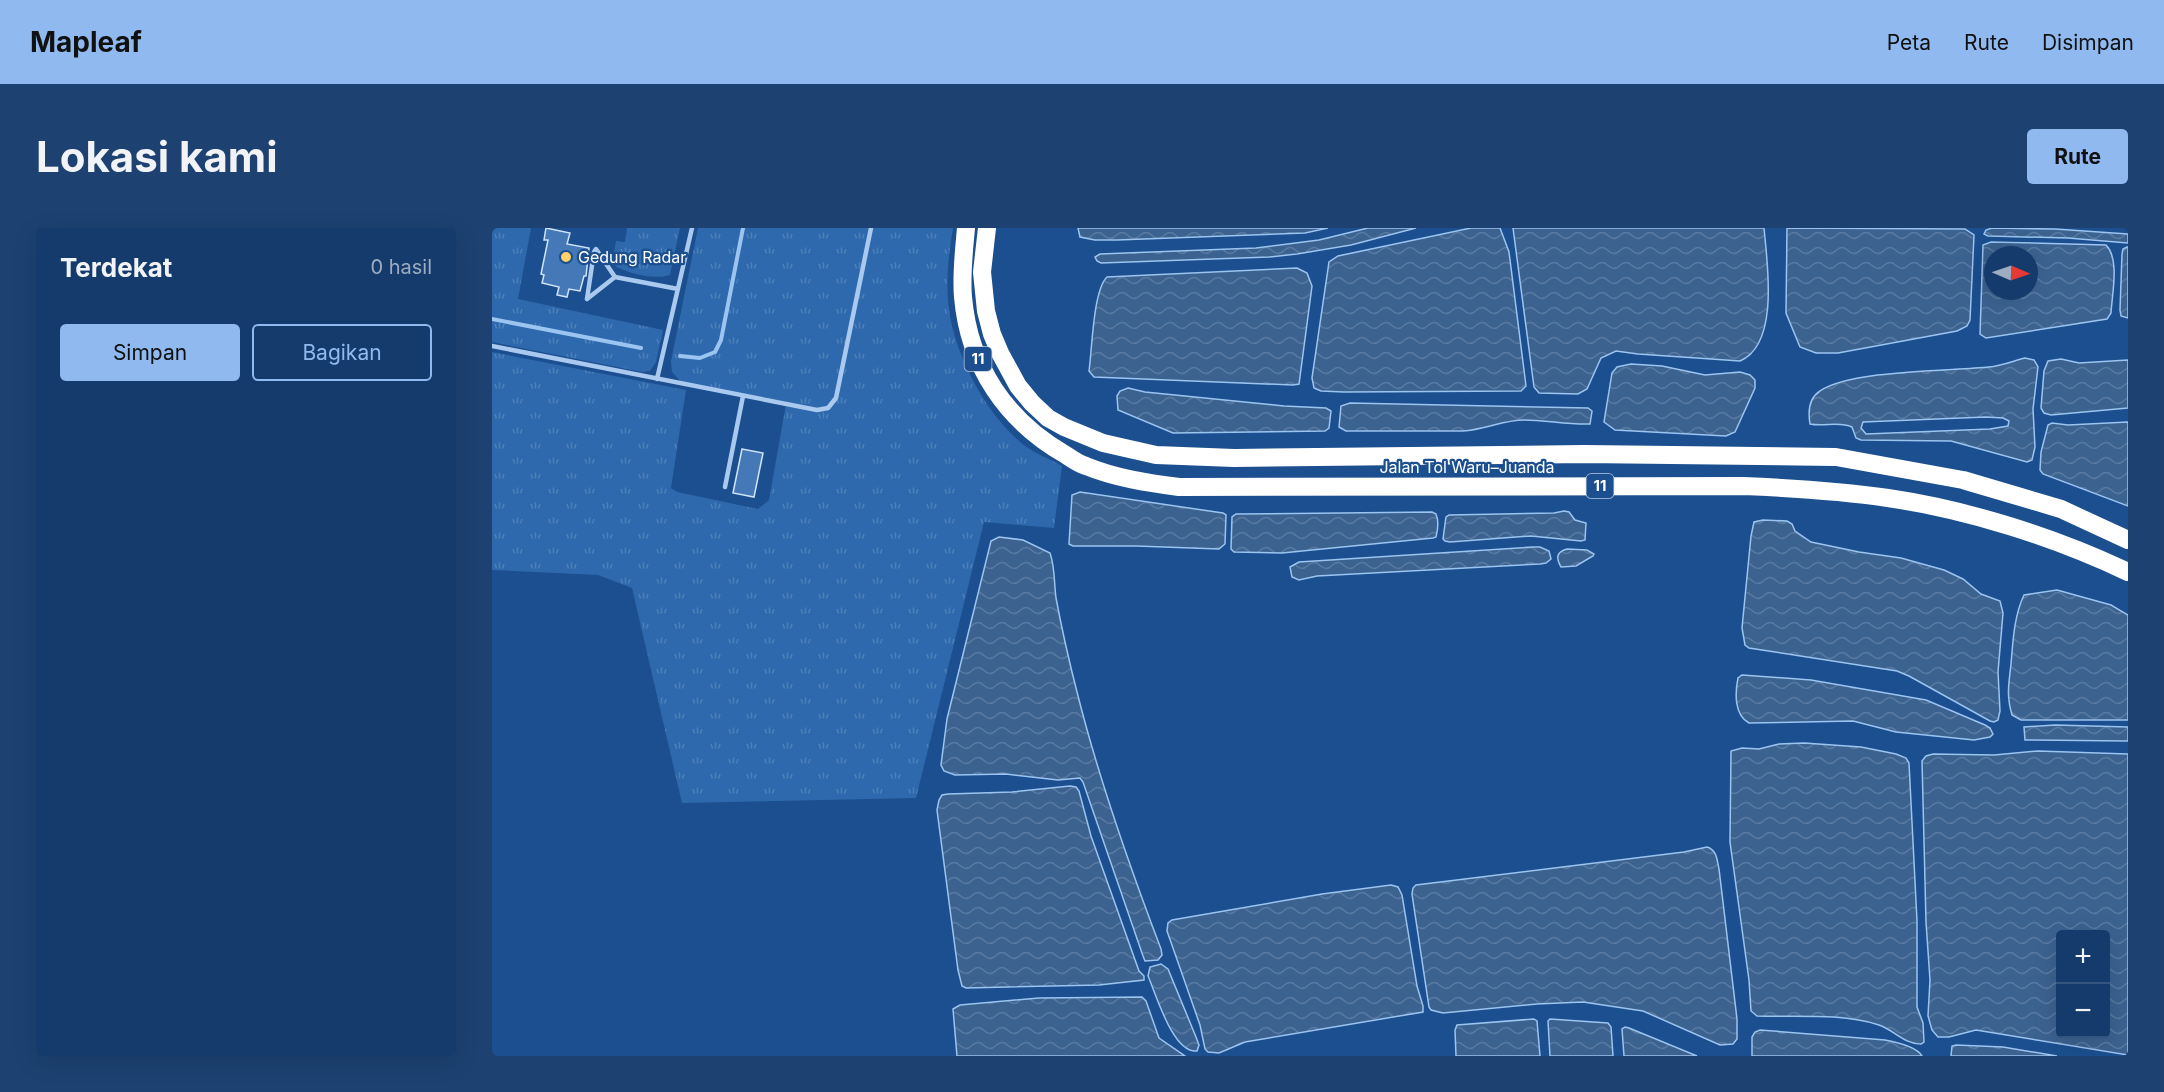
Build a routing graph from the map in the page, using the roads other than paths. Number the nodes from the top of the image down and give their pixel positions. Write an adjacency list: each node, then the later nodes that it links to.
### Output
1 (692, 228): 6 (lane)
2 (871, 228): 9 (lane)
3 (966, 228): 12 (highway, Jalan Tol Waru–Juanda / 11)
4 (987, 228): 11 (highway, Jalan Tol Waru–Juanda / 11)
5 (615, 277): 5 (lane); 6 (lane)
6 (678, 289): 8 (lane)
7 (492, 346): 8 (lane)
8 (657, 379): 9 (lane)
9 (743, 396): 10 (lane)
10 (725, 487)
11 (2128, 540)
12 (2128, 572)

